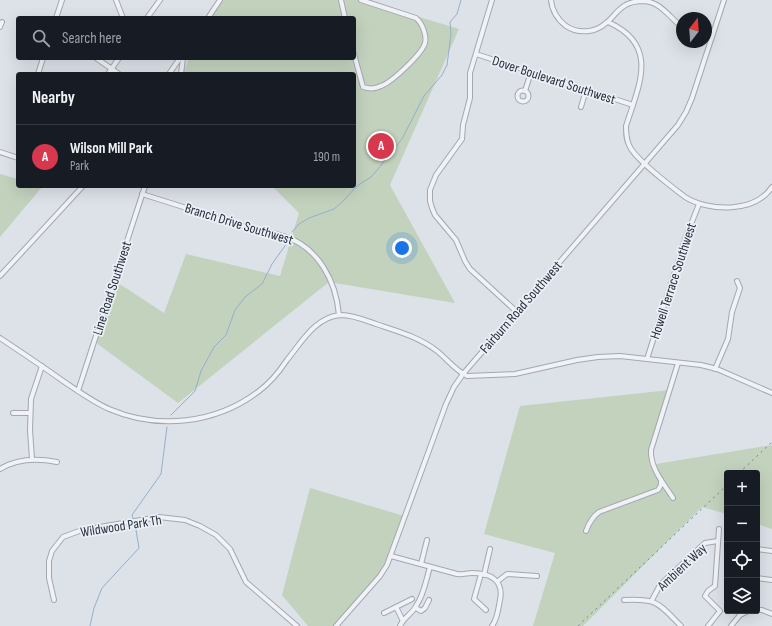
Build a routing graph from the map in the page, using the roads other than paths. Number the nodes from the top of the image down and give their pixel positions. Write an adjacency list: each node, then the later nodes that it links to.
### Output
1 (62, 0): 10 (street)
2 (116, 0): 11 (street)
3 (160, 0): 12 (street)
4 (220, 0): 13 (street)
5 (341, 0): 14 (street)
6 (361, 0): 27 (street)
7 (492, 0): 21 (street)
8 (551, 0): 16 (street)
9 (724, 0): 19 (street, Fairburn Road Southwest)
10 (57, 16)
11 (122, 16)
12 (148, 16)
13 (209, 16)
14 (345, 16)
15 (2, 22): 18 (street)
16 (608, 22): 17 (street); 37 (street)
17 (676, 22)
18 (0, 27)
19 (712, 39)
20 (709, 48): 41 (street, Fairburn Road Southwest)
21 (476, 54): 34 (street, Dover Boulevard Southwest); 49 (street)
22 (42, 60): 29 (street)
23 (99, 60): 28 (street)
24 (118, 60): 28 (street)
25 (180, 60): 32 (street)
26 (181, 60): 33 (street)
27 (356, 60)
28 (112, 69): 30 (street); 31 (street)
29 (39, 72)
30 (110, 72)
31 (116, 72)
32 (170, 72)
33 (181, 72)
34 (531, 72): 35 (street, Dover Boulevard Southwest); 36 (street)
35 (586, 90): 37 (street, Dover Boulevard Southwest); 38 (street)
36 (525, 91)
37 (633, 105): 41 (street)
38 (581, 107)
39 (0, 152): 40 (street)
40 (16, 157)
41 (645, 164): 46 (street); 49 (street, Fairburn Road Southwest)
42 (772, 186): 46 (street)
43 (81, 188): 47 (street)
44 (144, 188): 45 (street, Line Road Southwest)
45 (142, 194): 50 (street, Branch Drive Southwest); 57 (street, Line Road Southwest)
46 (699, 204): 52 (street, Howell Terrace Southwest)
47 (0, 276)
48 (738, 281): 55 (street)
49 (517, 312): 56 (street, Fairburn Road Southwest)
50 (339, 316): 56 (street); 57 (street)
51 (0, 338): 54 (street)
52 (647, 359): 53 (street); 56 (street)
53 (678, 363): 55 (street); 64 (street)
54 (42, 366): 57 (street); 60 (street)
55 (715, 369): 58 (street)
56 (463, 374): 73 (street, Fairburn Road Southwest)
57 (78, 391)
58 (772, 393)
59 (13, 413): 60 (street)
60 (30, 413): 61 (street)
61 (32, 459): 62 (street); 63 (street)
62 (57, 462)
63 (0, 469)
64 (660, 478): 65 (street); 67 (street)
65 (673, 498)
66 (719, 529): 69 (street, Ambient Way)
67 (586, 531)
68 (427, 540): 74 (street)
69 (718, 541): 85 (street, Ambient Way); 99 (street, Ambient Way)
70 (490, 549): 76 (street)
71 (760, 549): 72 (street)
72 (772, 551)
73 (391, 556): 74 (street); 95 (street, Fairburn Road Southwest)
74 (421, 564): 75 (street)
75 (430, 567): 76 (street); 87 (street)
76 (482, 575): 80 (street); 88 (street)
77 (537, 576): 80 (street)
78 (760, 578): 79 (street)
79 (772, 580)
80 (498, 582): 97 (street)
81 (412, 599): 86 (street)
82 (54, 600): 94 (street, Wildwood Park Th)
83 (430, 600): 87 (street)
84 (624, 600): 85 (street, Ambient Way)
85 (652, 600): 98 (street, Ambient Way)
86 (396, 607): 90 (street); 93 (street)
87 (416, 608): 93 (street)
88 (486, 610)
89 (760, 610): 92 (street)
90 (384, 613)
91 (742, 614): 100 (street)
92 (772, 614)
93 (403, 621): 96 (street)
94 (297, 626)
95 (336, 626)
96 (400, 626)
97 (492, 626)
98 (681, 626)
99 (708, 626)
100 (731, 626)

